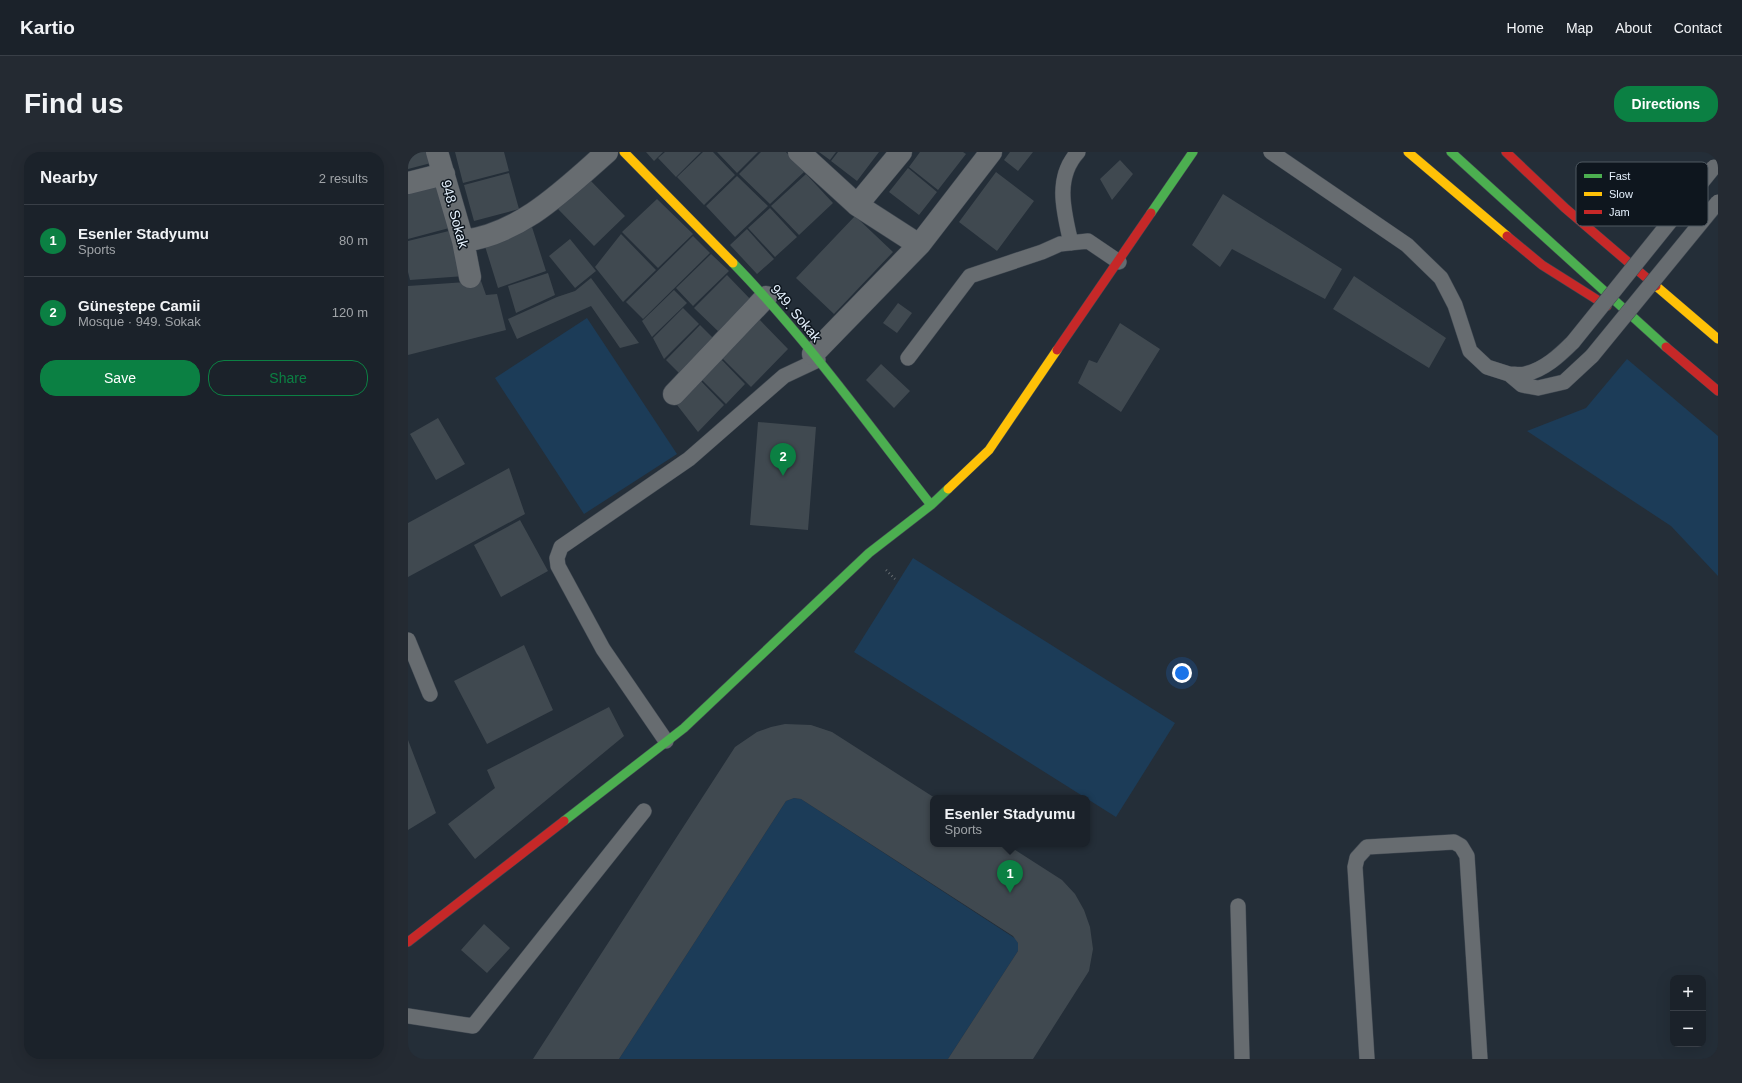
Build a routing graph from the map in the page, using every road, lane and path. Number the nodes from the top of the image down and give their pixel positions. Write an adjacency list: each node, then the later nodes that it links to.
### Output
1 (437, 152): 14 (street, 948. Sokak)
2 (607, 152): 24 (street)
3 (624, 152): 29 (main road, 949. Sokak)
4 (798, 152): 18 (street)
5 (901, 152): 18 (street)
6 (990, 152): 26 (street)
7 (1078, 152): 25 (lane)
8 (1194, 152): 27 (main road)
9 (1271, 152): 34 (lane)
10 (1408, 152): 30 (main road)
11 (1451, 152): 30 (main road)
12 (1506, 152): 20 (main road)
13 (1716, 166): 15 (lane, bridge)
14 (444, 174): 16 (street); 24 (street, 948. Sokak)
15 (1708, 176)
16 (408, 183)
17 (1718, 202): 19 (lane, bridge)
18 (857, 205): 26 (street)
19 (1708, 214)
20 (1576, 217)
21 (1586, 226): 31 (main road)
22 (1667, 226): 34 (lane, bridge)
23 (1698, 226): 34 (lane, bridge)
24 (463, 241): 28 (street, 948. Sokak)
25 (1071, 243): 27 (lane); 33 (lane)
26 (919, 245): 32 (street)
27 (1119, 262): 37 (main road)
28 (470, 276)
29 (766, 297): 32 (main road, 949. Sokak); 36 (street)
30 (1642, 326): 35 (main road)
31 (1718, 339)
32 (815, 357): 37 (main road, 949. Sokak); 40 (lane)
33 (908, 358)
34 (1509, 374)
35 (1718, 391)
36 (674, 394)
37 (931, 505): 40 (main road)
38 (408, 640): 39 (lane)
39 (430, 694)
40 (666, 742): 43 (main road)
41 (644, 810): 44 (lane)
42 (1238, 906): 45 (lane)
43 (408, 942)
44 (408, 1016)
45 (1242, 1059)
46 (1367, 1059): 47 (lane)
47 (1480, 1059)

